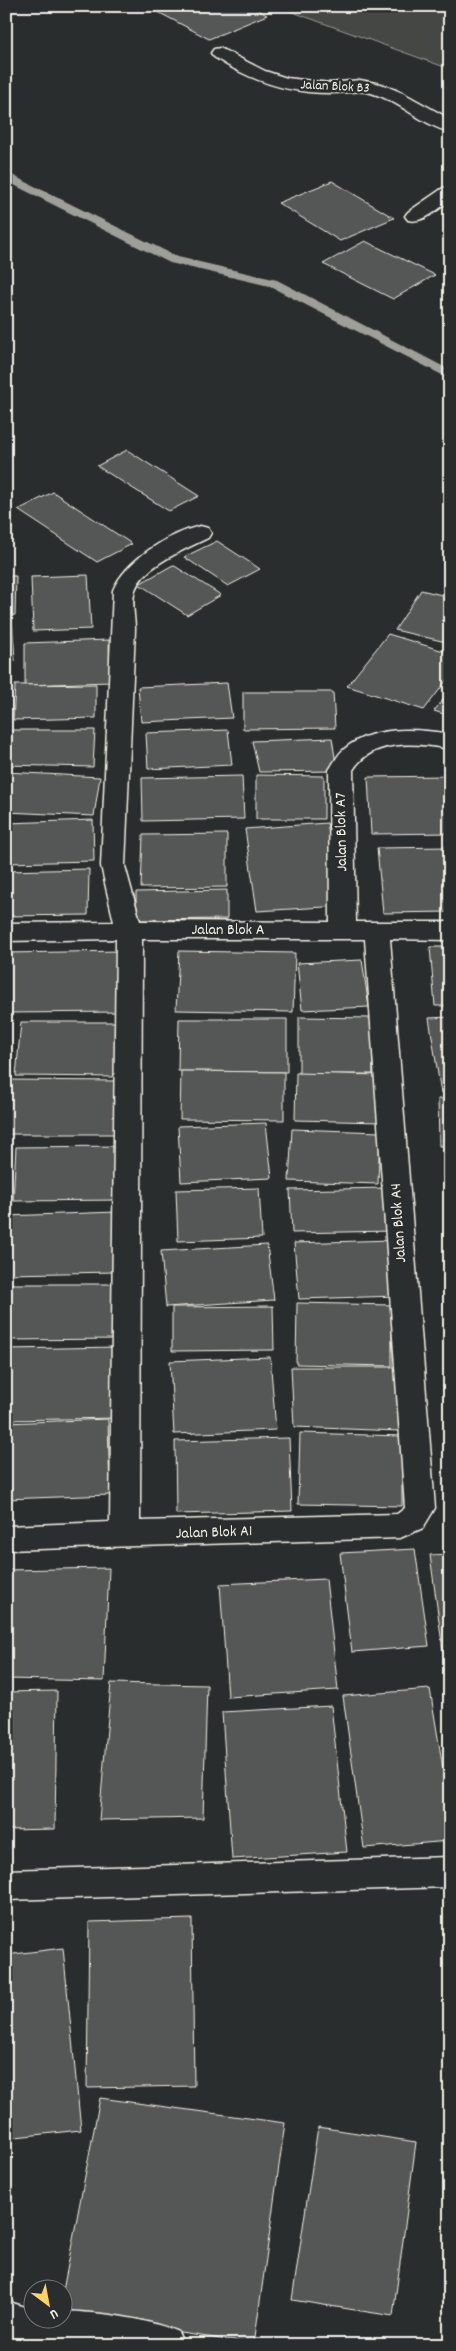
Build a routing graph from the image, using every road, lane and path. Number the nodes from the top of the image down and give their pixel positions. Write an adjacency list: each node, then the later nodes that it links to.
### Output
1 (220, 53): 2 (street, Jalan Blok B3)
2 (450, 127)
3 (450, 192): 4 (street)
4 (415, 216)
5 (200, 533): 7 (street)
6 (450, 742): 8 (street, Jalan Blok A7)
7 (129, 930): 8 (street, Jalan Blok A); 10 (street, Jalan Blok A); 13 (street)
8 (343, 931): 11 (street, Jalan Blok A)
9 (450, 931): 11 (street, Jalan Blok A)
10 (6, 932)
11 (377, 932): 12 (street, Jalan Blok A4)
12 (418, 1514): 13 (street, Jalan Blok A1)
13 (124, 1536): 14 (street, Jalan Blok A1)
14 (6, 1538)
15 (450, 1872): 16 (street)
16 (6, 1885)
17 (6, 2320): 18 (street)
18 (165, 2345)

